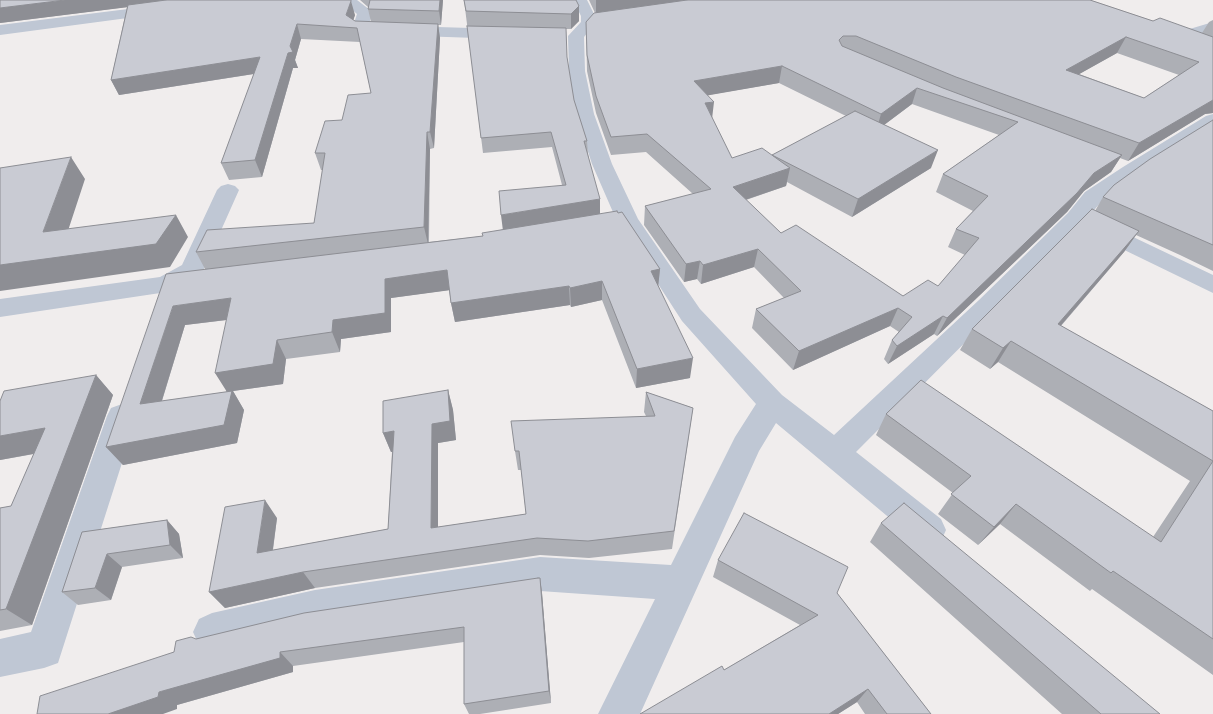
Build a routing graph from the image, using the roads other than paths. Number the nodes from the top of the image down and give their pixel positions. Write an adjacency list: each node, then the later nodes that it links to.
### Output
1 (233, 0): 5 (street)
2 (348, 0): 6 (street)
3 (581, 23): 17 (street)
4 (1213, 26): 7 (street)
5 (0, 30)
6 (517, 34)
7 (1204, 46)
8 (1213, 120): 10 (street)
9 (228, 190): 12 (street)
10 (1076, 218): 13 (street); 18 (street)
11 (224, 277): 12 (street)
12 (166, 284): 14 (street); 15 (street)
13 (1213, 284)
14 (0, 308)
15 (157, 312)
16 (132, 387): 22 (street)
17 (772, 403): 18 (street); 20 (street)
18 (835, 453): 19 (street)
19 (948, 545)
20 (680, 583): 21 (street); 23 (street)
21 (212, 632)
22 (0, 658)
23 (619, 714)

